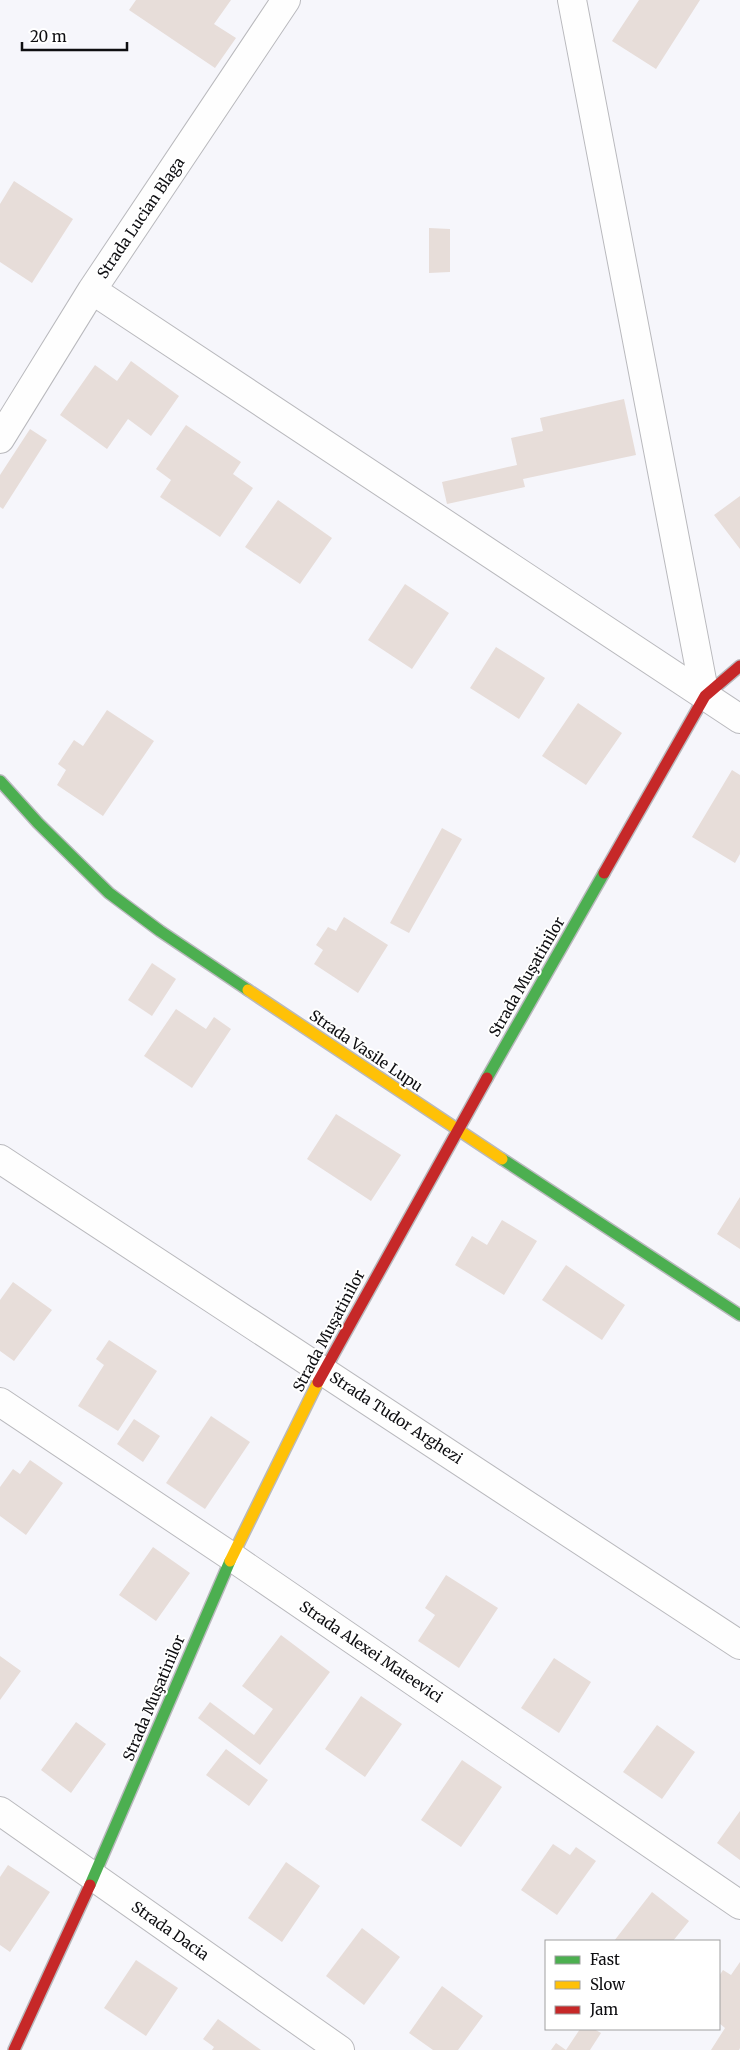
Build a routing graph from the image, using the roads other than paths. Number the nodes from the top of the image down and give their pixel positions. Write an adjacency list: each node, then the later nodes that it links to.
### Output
1 (286, 0): 3 (street, Strada Lucian Blaga)
2 (572, 0): 6 (street)
3 (92, 290): 4 (street, Strada Lucian Blaga); 6 (street)
4 (0, 439)
5 (740, 666): 6 (street, Strada Muşatinilor)
6 (705, 696): 7 (street); 9 (street, Strada Muşatinilor)
7 (740, 719)
8 (0, 781): 9 (street, Strada Vasile Lupu)
9 (457, 1130): 11 (street, Strada Vasile Lupu); 12 (street, Strada Muşatinilor)
10 (0, 1159): 12 (street, Strada Tudor Arghezi)
11 (740, 1315)
12 (324, 1370): 14 (street, Strada Muşatinilor); 15 (street, Strada Tudor Arghezi)
13 (0, 1402): 14 (street, Strada Alexei Mateevici)
14 (232, 1557): 17 (street, Strada Muşatinilor); 18 (street, Strada Alexei Mateevici)
15 (740, 1645)
16 (0, 1811): 17 (street, Strada Dacia)
17 (93, 1878): 19 (street, Strada Muşatinilor); 20 (street, Strada Dacia)
18 (740, 1904)
19 (14, 2050)
20 (340, 2050)

